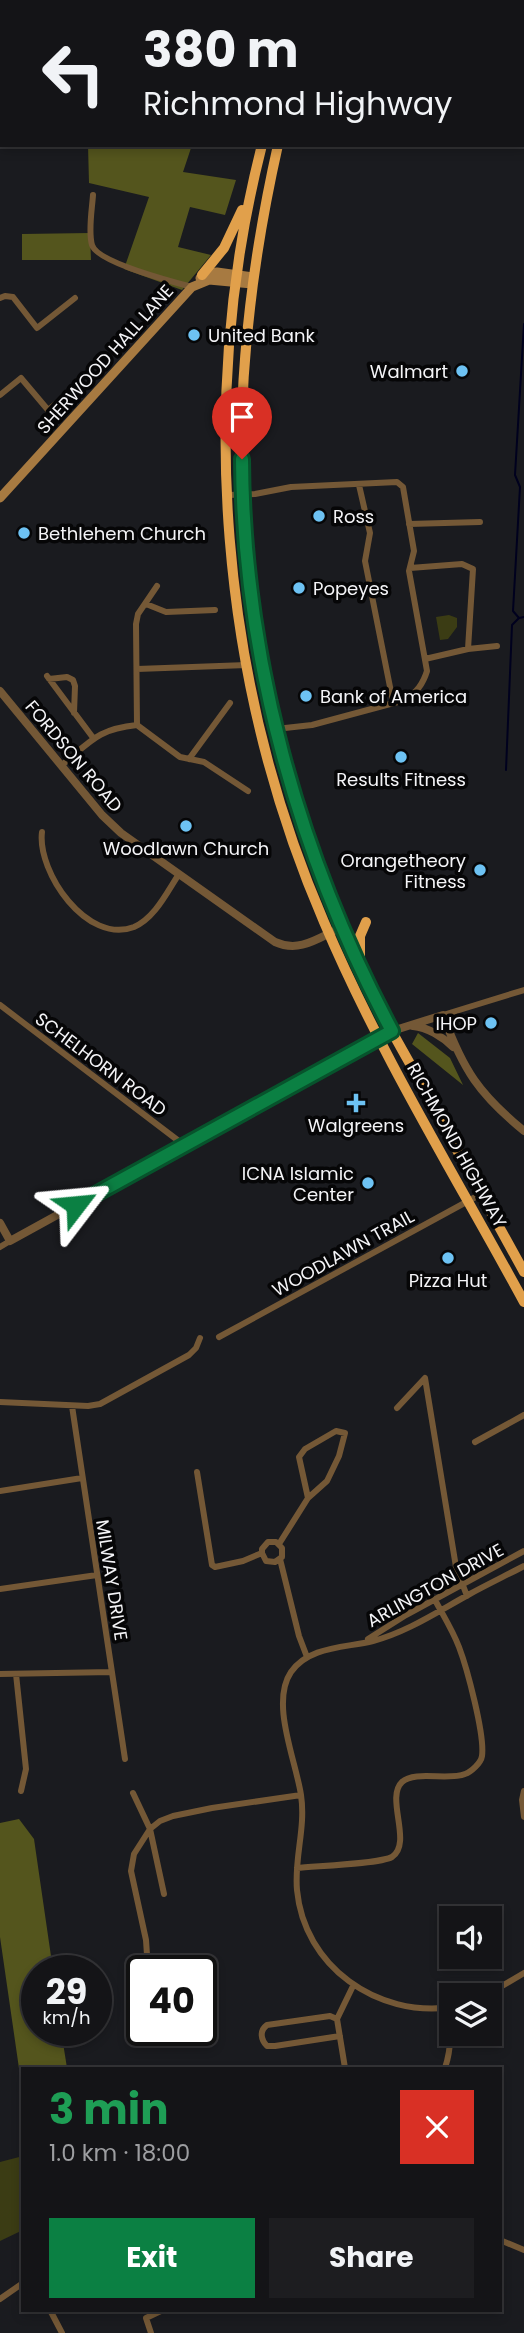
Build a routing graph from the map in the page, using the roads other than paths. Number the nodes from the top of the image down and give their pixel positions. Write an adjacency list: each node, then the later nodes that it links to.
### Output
1 (261, 147): 3 (highway, RICHMOND HIGHWAY)
2 (278, 147): 7 (highway, RICHMOND HIGHWAY)
3 (250, 191): 5 (highway); 6 (highway, RICHMOND HIGHWAY)
4 (93, 195): 8 (street)
5 (202, 275): 6 (main road); 8 (main road)
6 (237, 279): 7 (main road); 8 (main road, SHERWOOD HALL LANE); 14 (highway, RICHMOND HIGHWAY)
7 (253, 281): 15 (highway, RICHMOND HIGHWAY)
8 (192, 287): 16 (main road, SHERWOOD HALL LANE)
9 (0, 298): 10 (street)
10 (75, 298)
11 (78, 386): 12 (street)
12 (0, 395)
13 (359, 485): 15 (street); 18 (street); 29 (street)
14 (228, 495): 15 (street); 26 (highway, RICHMOND HIGHWAY)
15 (242, 495): 33 (highway, RICHMOND HIGHWAY)
16 (0, 498)
17 (480, 523): 18 (street)
18 (409, 524): 19 (street)
19 (410, 568): 24 (street); 25 (street)
20 (157, 586): 21 (street)
21 (146, 604): 22 (street); 27 (street)
22 (215, 610)
23 (497, 646): 24 (street)
24 (468, 649): 25 (street)
25 (425, 659): 29 (street)
26 (247, 665): 27 (street); 42 (highway, RICHMOND HIGHWAY)
27 (137, 669): 32 (street)
28 (0, 691): 36 (street, FORDSON ROAD)
29 (393, 702): 33 (street)
30 (230, 703): 35 (street)
31 (74, 713): 31 (street); 34 (street)
32 (137, 725): 34 (street); 35 (street)
33 (276, 729): 41 (highway, RICHMOND HIGHWAY)
34 (94, 738): 36 (street)
35 (189, 759): 37 (street)
36 (62, 765): 39 (street, FORDSON ROAD)
37 (248, 791)
38 (42, 832): 39 (street)
39 (179, 874): 42 (street, FORDSON ROAD)
40 (366, 922): 43 (highway)
41 (341, 927): 42 (street, FORDSON ROAD); 43 (highway, RICHMOND HIGHWAY)
42 (329, 933): 49 (highway, RICHMOND HIGHWAY)
43 (362, 975): 48 (highway, RICHMOND HIGHWAY)
44 (524, 990): 46 (street)
45 (0, 1005): 52 (street, SCHELHORN ROAD)
46 (443, 1015): 47 (street); 50 (street)
47 (410, 1026): 48 (street); 50 (street)
48 (392, 1031): 49 (street); 53 (highway, RICHMOND HIGHWAY)
49 (379, 1038): 52 (street); 54 (highway, RICHMOND HIGHWAY)
50 (458, 1054): 51 (street)
51 (524, 1131)
52 (184, 1145): 56 (street)
53 (481, 1194): 54 (street, WOODLAWN TRAIL); 58 (highway, RICHMOND HIGHWAY)
54 (468, 1200): 59 (highway, RICHMOND HIGHWAY); 61 (street, WOODLAWN TRAIL)
55 (0, 1223): 56 (street)
56 (10, 1241): 57 (street)
57 (0, 1247)
58 (524, 1272)
59 (524, 1302)
60 (200, 1338): 63 (street)
61 (219, 1338)
62 (0, 1402): 63 (street)
63 (72, 1406): 68 (street, MILWAY DRIVE)
64 (397, 1408): 77 (street)
65 (524, 1415): 66 (street)
66 (475, 1442)
67 (197, 1472): 73 (street)
68 (82, 1478): 69 (street); 76 (street, MILWAY DRIVE)
69 (0, 1491)
70 (308, 1497): 70 (street); 71 (street)
71 (279, 1544): 73 (street); 74 (street)
72 (524, 1551): 77 (street, ARLINGTON DRIVE)
73 (261, 1553): 74 (street)
74 (280, 1559): 83 (street)
75 (524, 1566): 79 (street, ARLINGTON DRIVE)
76 (97, 1575): 78 (street); 84 (street, MILWAY DRIVE)
77 (462, 1585): 79 (street); 80 (street, ARLINGTON DRIVE)
78 (0, 1590)
79 (467, 1596): 81 (street, ARLINGTON DRIVE)
80 (435, 1600): 81 (street); 82 (street, ARLINGTON DRIVE)
81 (441, 1611): 82 (street, ARLINGTON DRIVE); 94 (street)
82 (360, 1643): 83 (street, ARLINGTON DRIVE)
83 (307, 1657): 91 (street)
84 (112, 1672): 85 (street); 87 (street, MILWAY DRIVE)
85 (16, 1674): 86 (street); 88 (street)
86 (0, 1675)
87 (125, 1759)
88 (21, 1791)
89 (524, 1791): 92 (street)
90 (133, 1793): 93 (street)
91 (301, 1795): 93 (street); 94 (street)
92 (524, 1817)
93 (150, 1829): 95 (street); 96 (street)
94 (297, 1868): 98 (street)
95 (164, 1894)
96 (147, 1955)
97 (523, 1974): 99 (street)
98 (353, 1986): 100 (street); 101 (street)
99 (502, 1986)
100 (439, 2007)
101 (337, 2019): 102 (street); 102 (street)
102 (340, 2036): 104 (street)
103 (451, 2046): 105 (street)
104 (345, 2067)
105 (445, 2067)
106 (502, 2241): 107 (street)
107 (524, 2250)
108 (21, 2284): 109 (street)
109 (0, 2299)
110 (51, 2312): 112 (street)
111 (159, 2312): 113 (street)
112 (62, 2333)
113 (151, 2333)

